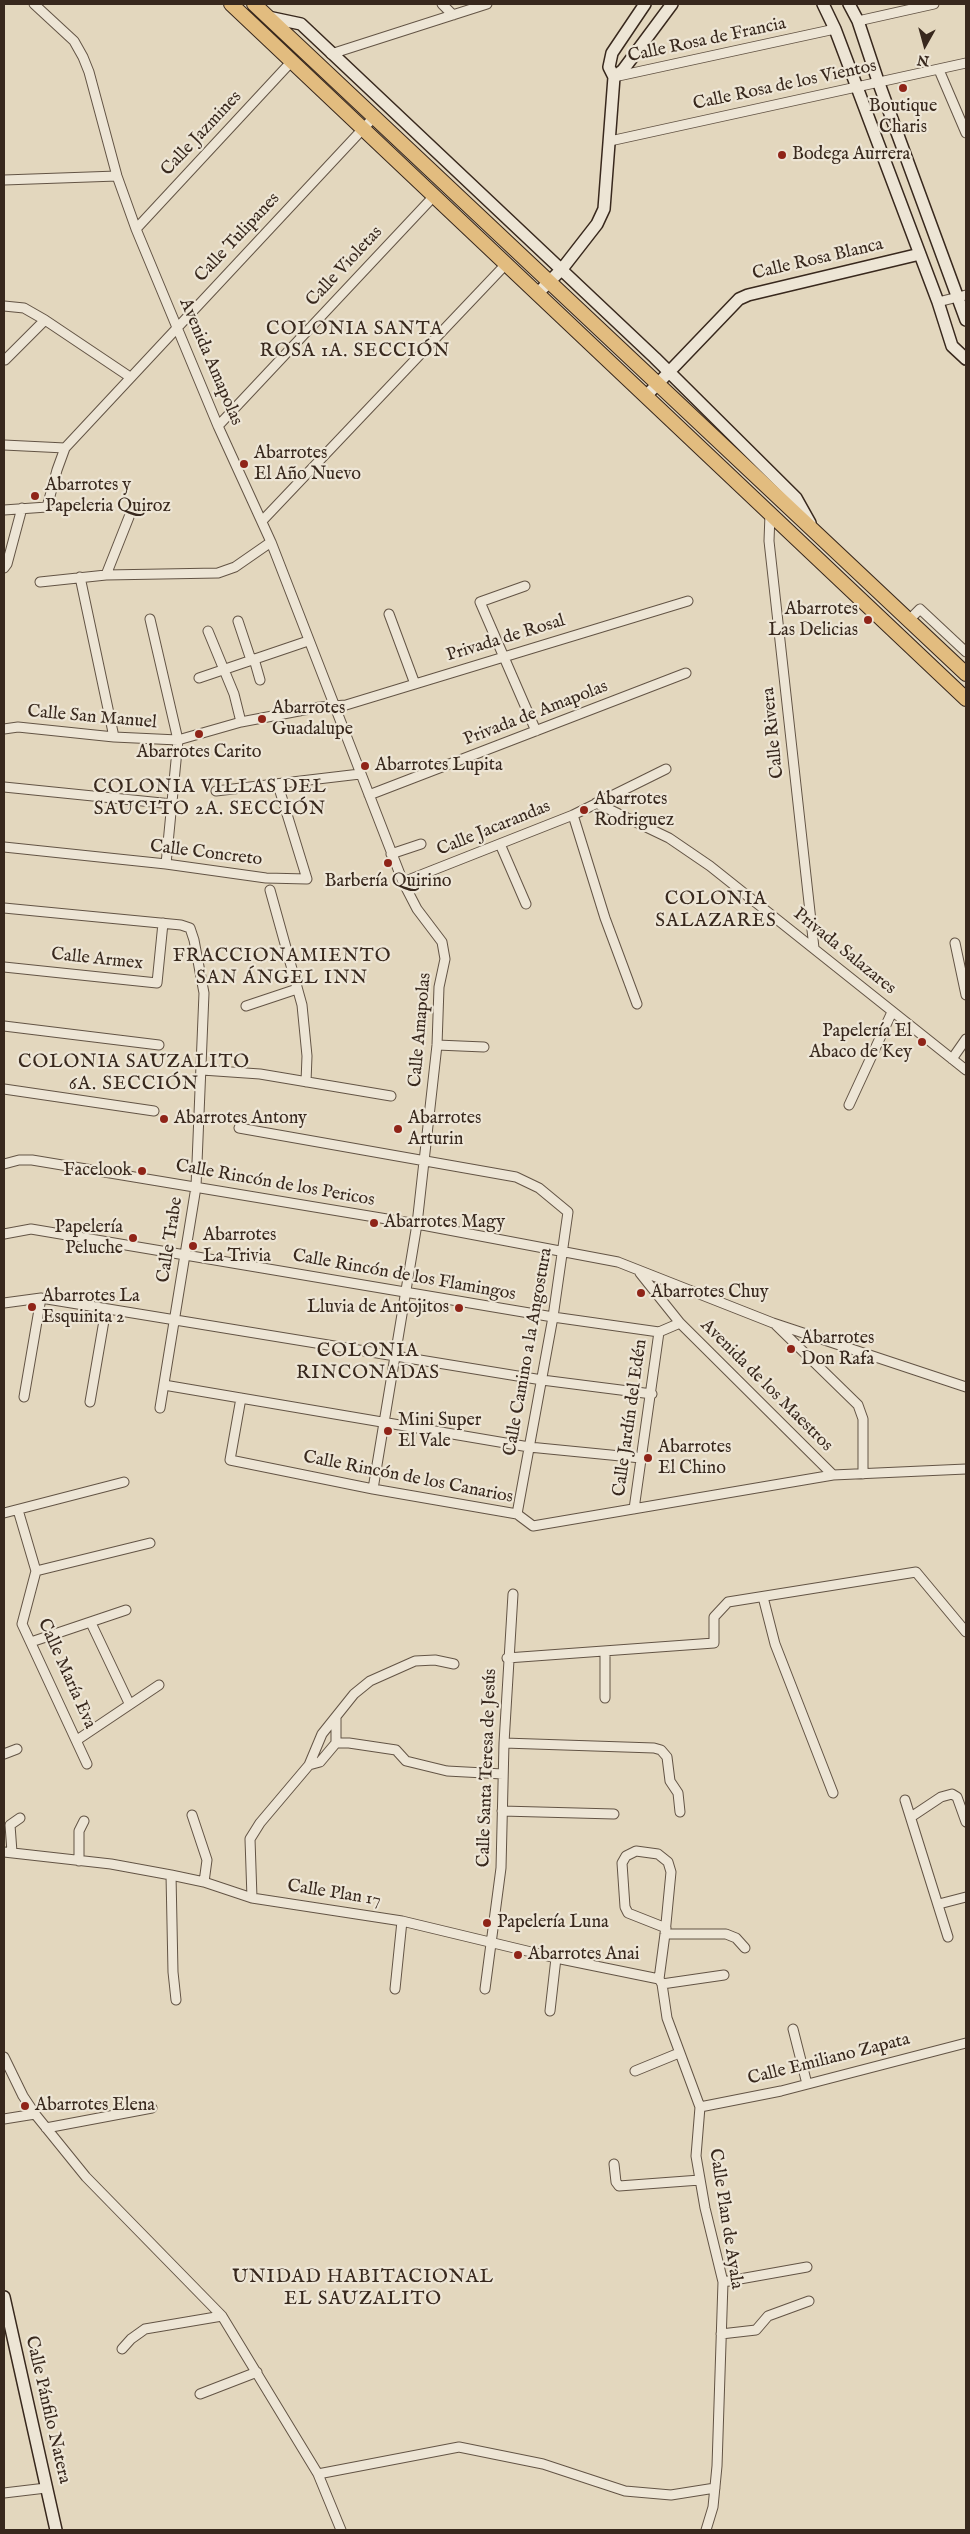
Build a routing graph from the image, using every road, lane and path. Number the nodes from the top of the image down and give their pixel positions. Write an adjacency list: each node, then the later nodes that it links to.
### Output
1 (34, 4): 26 (street, Avenida Amapolas)
2 (231, 4): 16 (main road)
3 (254, 4): 12 (main road)
4 (442, 4): 11 (street)
5 (487, 4): 11 (street)
6 (645, 4): 19 (street)
7 (672, 4): 19 (street)
8 (822, 4): 14 (street)
9 (849, 4): 13 (street)
10 (934, 4): 13 (street)
11 (453, 15): 15 (street)
12 (268, 17): 15 (street); 22 (main road)
13 (858, 21): 20 (street)
14 (836, 29): 19 (street, Calle Rosa de Francia); 21 (street)
15 (331, 54): 34 (street)
16 (292, 61): 23 (main road); 31 (street, Calle Jazmines)
17 (966, 63): 18 (street, Calle Rosa de los Vientos)
18 (938, 70): 20 (street, Calle Rosa de los Vientos); 24 (street)
19 (614, 77): 25 (street)
20 (878, 82): 21 (street, Calle Rosa de los Vientos); 28 (street)
21 (857, 86): 25 (street, Calle Rosa de los Vientos); 29 (street)
22 (374, 117): 23 (street, Calle Tulipanes); 35 (main road)
23 (363, 128): 30 (main road); 42 (street, Calle Tulipanes)
24 (966, 133)
25 (610, 141): 34 (street)
26 (116, 176): 27 (street); 31 (street, Avenida Amapolas)
27 (4, 180)
28 (918, 188): 29 (street); 37 (street)
29 (897, 195): 32 (street)
30 (434, 196): 33 (main road); 49 (street, Calle Violetas)
31 (136, 229): 42 (street, Avenida Amapolas)
32 (920, 254): 38 (street); 45 (street, Calle Rosa Blanca)
33 (507, 263): 36 (main road); 56 (street)
34 (562, 269): 35 (street); 45 (street)
35 (550, 284): 36 (street); 47 (main road)
36 (538, 293): 48 (main road)
37 (962, 296): 38 (street); 41 (street)
38 (938, 302): 43 (street)
39 (4, 306): 40 (street)
40 (44, 320): 44 (street); 46 (street)
41 (966, 320)
42 (178, 326): 46 (street, Calle Tulipanes); 49 (street, Avenida Amapolas)
43 (966, 359)
44 (5, 360)
45 (670, 373): 47 (street, Calle Rosa Blanca); 57 (street)
46 (130, 377): 51 (street, Calle Tulipanes)
47 (658, 384): 48 (street, Calle Rosa Blanca); 57 (main road)
48 (646, 396): 54 (main road)
49 (218, 426): 56 (street, Avenida Amapolas)
50 (4, 445): 51 (street)
51 (65, 448): 52 (street)
52 (22, 508): 53 (street); 59 (street)
53 (4, 510)
54 (770, 514): 70 (main road); 110 (street, Calle Rivera)
55 (129, 517): 60 (street)
56 (262, 521): 58 (street, Avenida Amapolas)
57 (814, 531): 67 (main road)
58 (271, 542): 60 (street); 72 (street, Avenida Amapolas)
59 (4, 568)
60 (106, 575): 61 (street)
61 (80, 577): 62 (street); 88 (street)
62 (40, 582)
63 (525, 586): 75 (street)
64 (688, 601): 75 (street, Privada de Rosal)
65 (389, 614): 82 (street)
66 (150, 619): 89 (street)
67 (909, 620): 70 (main road); 71 (street); 73 (main road)
68 (238, 621): 76 (street)
69 (208, 631): 77 (street)
70 (898, 634): 83 (main road)
71 (947, 634): 73 (street); 74 (street)
72 (308, 641): 76 (street); 84 (street, Avenida Amapolas)
73 (936, 645): 79 (main road)
74 (966, 652)
75 (503, 657): 82 (street, Privada de Rosal); 87 (street)
76 (252, 659): 77 (street); 81 (street)
77 (225, 669): 80 (street); 85 (street)
78 (686, 674): 87 (street, Privada de Amapolas)
79 (966, 674)
80 (198, 678)
81 (260, 680)
82 (416, 684): 84 (street, Privada de Rosal)
83 (966, 699)
84 (333, 706): 85 (street, Privada de Rosal); 91 (street, Avenida Amapolas)
85 (241, 722): 89 (street, Calle San Manuel)
86 (4, 729): 88 (street, Calle San Manuel)
87 (536, 731): 95 (street, Privada de Amapolas)
88 (114, 737): 89 (street, Calle San Manuel)
89 (178, 740): 97 (street)
90 (666, 769): 96 (street, Calle Jacarandas)
91 (360, 774): 92 (street); 95 (street, Avenida Amapolas)
92 (278, 785): 94 (street); 103 (street, Calle Concreto)
93 (4, 786): 97 (street)
94 (216, 791)
95 (369, 795): 102 (street, Avenida Amapolas)
96 (596, 803): 98 (street, Calle Jacarandas); 110 (street, Privada Salazares)
97 (172, 804): 103 (street)
98 (573, 815): 100 (street, Calle Jacarandas); 114 (street)
99 (421, 844): 102 (street)
100 (500, 844): 104 (street, Calle Jacarandas); 106 (street)
101 (4, 847): 103 (street, Calle Concreto)
102 (391, 854): 104 (street, Avenida Amapolas)
103 (166, 864)
104 (403, 882): 119 (street, Calle Amapolas)
105 (270, 890): 112 (street)
106 (526, 904)
107 (4, 908): 108 (street, Calle Trabe)
108 (162, 922): 111 (street, Calle Armex); 123 (street, Calle Trabe)
109 (955, 943): 113 (street)
110 (814, 948): 116 (street, Privada Salazares)
111 (4, 968)
112 (297, 990): 115 (street); 125 (street)
113 (966, 995)
114 (637, 1004)
115 (246, 1006)
116 (892, 1012): 122 (street, Privada Salazares); 128 (street)
117 (4, 1026): 120 (street)
118 (966, 1039): 122 (street)
119 (437, 1044): 121 (street); 131 (street, Calle Amapolas)
120 (159, 1045)
121 (484, 1047)
122 (952, 1059): 124 (street, Privada Salazares)
123 (202, 1070): 125 (street); 133 (street, Calle Trabe)
124 (966, 1070)
125 (306, 1082): 127 (street)
126 (4, 1090): 129 (street)
127 (391, 1096)
128 (848, 1105)
129 (154, 1110)
130 (239, 1128): 131 (street)
131 (424, 1161): 134 (street, Calle Amapolas); 136 (street, Calle Camino a la Angostura)
132 (4, 1164): 133 (street, Calle Rincón de los Pericos)
133 (196, 1187): 134 (street, Calle Rincón de los Pericos); 137 (street, Calle Trabe)
134 (417, 1224): 136 (street, Calle Rincón de los Pericos); 139 (street, Calle Amapolas)
135 (4, 1234): 137 (street, Calle Rincón de los Flamingos)
136 (563, 1251): 138 (street, Calle Rincón de los Pericos); 143 (street, Calle Camino a la Angostura)
137 (185, 1255): 139 (street, Calle Rincón de los Flamingos); 144 (street, Calle Trabe)
138 (639, 1272): 145 (street, Calle Rincón de los Pericos); 146 (street, Avenida de los Maestros)
139 (406, 1292): 143 (street, Calle Rincón de los Flamingos); 148 (street, Calle Amapolas)
140 (41, 1298): 141 (street); 142 (street); 153 (street)
141 (4, 1303)
142 (106, 1309): 144 (street); 155 (street)
143 (553, 1317): 147 (street, Calle Rincón de los Flamingos); 149 (street, Calle Camino a la Angostura)
144 (174, 1320): 148 (street); 150 (street, Calle Trabe)
145 (773, 1323): 151 (street, Calle Rincón de los Pericos); 161 (street)
146 (680, 1324): 147 (street, Calle Rincón de los Flamingos); 162 (street, Avenida de los Maestros)
147 (659, 1332): 152 (street, Calle Jardín del Edén)
148 (395, 1356): 149 (street); 157 (street, Calle Amapolas)
149 (542, 1380): 152 (street); 158 (street, Calle Camino a la Angostura)
150 (164, 1385): 154 (street); 156 (street, Calle Trabe)
151 (966, 1387)
152 (652, 1394): 159 (street, Calle Jardín del Edén)
153 (24, 1397)
154 (241, 1398): 157 (street); 164 (street, Calle Rincón de los Canarios)
155 (90, 1402)
156 (160, 1408)
157 (385, 1421): 158 (street); 164 (street, Calle Amapolas)
158 (529, 1447): 159 (street); 168 (street, Calle Camino a la Angostura)
159 (641, 1458): 165 (street, Calle Jardín del Edén)
160 (966, 1469): 161 (street, Calle Rincón de los Canarios)
161 (863, 1474): 162 (street, Calle Rincón de los Canarios)
162 (833, 1475): 165 (street, Calle Rincón de los Canarios)
163 (124, 1482): 166 (street)
164 (373, 1488): 168 (street, Calle Rincón de los Canarios)
165 (634, 1509): 168 (street, Calle Rincón de los Canarios)
166 (18, 1510): 167 (street); 170 (street)
167 (4, 1513)
168 (517, 1514)
169 (150, 1542): 170 (street)
170 (36, 1571): 176 (street, Calle María Eva)
171 (513, 1594): 178 (street, Calle Santa Teresa de Jesús)
172 (762, 1597): 175 (street); 177 (street); 192 (street)
173 (126, 1610): 174 (street)
174 (92, 1623): 176 (street); 182 (street)
175 (966, 1632)
176 (31, 1642): 184 (street, Calle María Eva)
177 (605, 1651): 178 (street); 181 (street)
178 (507, 1658): 186 (street, Calle Santa Teresa de Jesús)
179 (454, 1664): 183 (street)
180 (159, 1685): 182 (street)
181 (605, 1698)
182 (130, 1703): 184 (street)
183 (336, 1717): 185 (street); 190 (street)
184 (77, 1740): 189 (street, Calle María Eva)
185 (336, 1743): 190 (street); 191 (street)
186 (504, 1743): 191 (street, Calle Santa Teresa de Jesús); 195 (street)
187 (17, 1749): 188 (street)
188 (4, 1754)
189 (87, 1764)
190 (309, 1765): 207 (street)
191 (503, 1774): 194 (street, Calle Santa Teresa de Jesús)
192 (833, 1793)
193 (905, 1800): 198 (street)
194 (502, 1811): 196 (street); 212 (street, Calle Santa Teresa de Jesús)
195 (680, 1812)
196 (614, 1814)
197 (192, 1816): 205 (street)
198 (911, 1817): 201 (street); 208 (street)
199 (20, 1818): 202 (street)
200 (84, 1821): 203 (street)
201 (966, 1822)
202 (8, 1852): 203 (street, Calle Plan 17)
203 (79, 1861): 204 (street, Calle Plan 17)
204 (171, 1875): 205 (street, Calle Plan 17); 219 (street)
205 (204, 1882): 207 (street, Calle Plan 17)
206 (966, 1897): 208 (street)
207 (252, 1898): 209 (street, Calle Plan 17)
208 (938, 1904): 211 (street)
209 (402, 1921): 212 (street, Calle Plan 17); 217 (street)
210 (665, 1931): 210 (street, Calle Plan de Ayala); 213 (street); 216 (street, Calle Plan de Ayala)
211 (948, 1936)
212 (492, 1943): 214 (street, Calle Plan 17); 218 (street, Calle Santa Teresa de Jesús)
213 (745, 1948)
214 (556, 1958): 216 (street, Calle Plan 17); 220 (street)
215 (724, 1975): 216 (street, Calle Plan 17)
216 (661, 1982): 223 (street, Calle Plan de Ayala)
217 (395, 1989)
218 (485, 1989)
219 (176, 2000)
220 (550, 2011)
221 (793, 2029): 226 (street)
222 (966, 2043): 226 (street, Calle Emiliano Zapata)
223 (679, 2053): 225 (street); 227 (street, Calle Plan de Ayala)
224 (4, 2057): 229 (street)
225 (634, 2071)
226 (807, 2084): 227 (street, Calle Emiliano Zapata)
227 (700, 2107): 233 (street, Calle Plan de Ayala)
228 (152, 2108): 231 (street)
229 (35, 2114): 230 (street); 231 (street)
230 (4, 2119)
231 (46, 2128): 238 (street)
232 (614, 2164): 233 (street)
233 (700, 2180): 235 (street, Calle Plan de Ayala)
234 (807, 2267): 235 (street)
235 (723, 2282): 239 (street, Calle Plan de Ayala)
236 (4, 2297): 244 (street, Calle Pánfilo Natera)
237 (809, 2301): 239 (street)
238 (222, 2316): 240 (street); 241 (street)
239 (721, 2334): 245 (street, Calle Plan de Ayala)
240 (122, 2350)
241 (256, 2372): 242 (street); 243 (street)
242 (200, 2394)
243 (318, 2474): 245 (street); 248 (street)
244 (46, 2488): 246 (street); 247 (street, Calle Pánfilo Natera)
245 (715, 2488): 249 (street, Calle Plan de Ayala)
246 (4, 2493)
247 (56, 2530)
248 (341, 2530)
249 (706, 2530)

